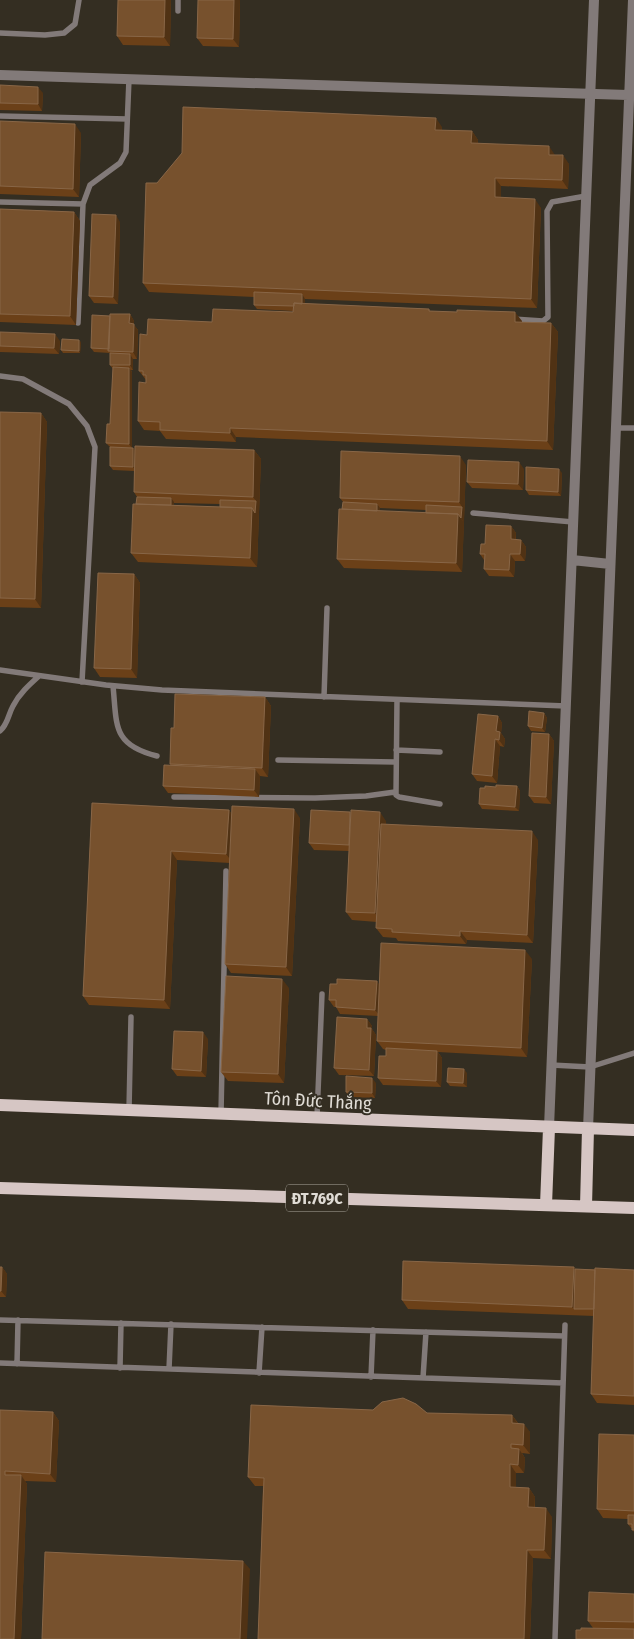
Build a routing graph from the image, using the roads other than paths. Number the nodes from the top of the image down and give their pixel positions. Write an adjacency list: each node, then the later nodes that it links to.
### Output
1 (79, 0): 6 (lane)
2 (178, 0): 5 (lane)
3 (594, 0): 9 (street)
4 (632, 0): 10 (street)
5 (178, 11)
6 (0, 33)
7 (0, 75): 8 (street)
8 (129, 79): 9 (street); 12 (lane)
9 (590, 94): 10 (street); 13 (street)
10 (628, 95): 19 (street)
11 (0, 116): 12 (lane)
12 (127, 119): 15 (lane)
13 (586, 196): 16 (lane); 22 (street)
14 (0, 202): 15 (lane)
15 (83, 204): 17 (lane)
16 (506, 319)
17 (78, 323)
18 (0, 376): 28 (lane)
19 (615, 428): 20 (lane); 24 (street)
20 (634, 428)
21 (473, 514): 22 (lane)
22 (573, 522): 23 (street)
23 (572, 560): 24 (street); 32 (street)
24 (610, 564): 47 (street)
25 (327, 608): 30 (lane)
26 (0, 670): 27 (lane)
27 (39, 676): 28 (lane); 33 (lane)
28 (82, 682): 29 (lane)
29 (113, 686): 30 (lane); 36 (lane)
30 (324, 697): 31 (lane)
31 (397, 700): 32 (lane); 34 (lane)
32 (566, 706): 46 (street)
33 (0, 731)
34 (396, 750): 35 (lane); 38 (lane)
35 (440, 752)
36 (156, 756)
37 (278, 760): 38 (lane)
38 (396, 762): 39 (lane)
39 (395, 792): 40 (lane); 41 (lane)
40 (174, 797)
41 (440, 804)
42 (226, 871): 50 (lane)
43 (322, 994): 51 (lane)
44 (131, 1017): 49 (lane)
45 (634, 1053): 47 (lane)
46 (551, 1064): 47 (lane); 52 (street)
47 (590, 1067): 53 (street)
48 (0, 1105): 49 (main road, Tôn Đức Thắng)
49 (129, 1110): 50 (main road, Tôn Đức Thắng)
50 (221, 1114): 51 (main road, Tôn Đức Thắng)
51 (316, 1119): 52 (main road, Tôn Đức Thắng)
52 (549, 1128): 53 (main road, Tôn Đức Thắng); 56 (main road)
53 (588, 1129): 54 (main road, Tôn Đức Thắng); 57 (main road)
54 (634, 1130)
55 (0, 1188): 56 (main road, ĐT.769C)
56 (546, 1205): 57 (main road, ĐT.769C)
57 (586, 1206): 58 (main road, ĐT.769C)
58 (634, 1208)
59 (0, 1320): 60 (lane)
60 (18, 1320): 61 (lane); 69 (lane)
61 (120, 1323): 62 (lane); 70 (lane)
62 (172, 1324): 64 (lane); 71 (lane)
63 (565, 1325): 67 (lane)
64 (262, 1327): 65 (lane); 72 (lane)
65 (373, 1330): 66 (lane); 73 (lane)
66 (426, 1332): 67 (lane); 74 (lane)
67 (564, 1336): 75 (lane)
68 (0, 1363): 69 (lane)
69 (17, 1364): 70 (lane)
70 (120, 1368): 71 (lane)
71 (169, 1369): 72 (lane)
72 (260, 1373): 73 (lane)
73 (372, 1377): 74 (lane)
74 (423, 1378): 75 (lane)
75 (563, 1383): 76 (lane)
76 (554, 1639)

